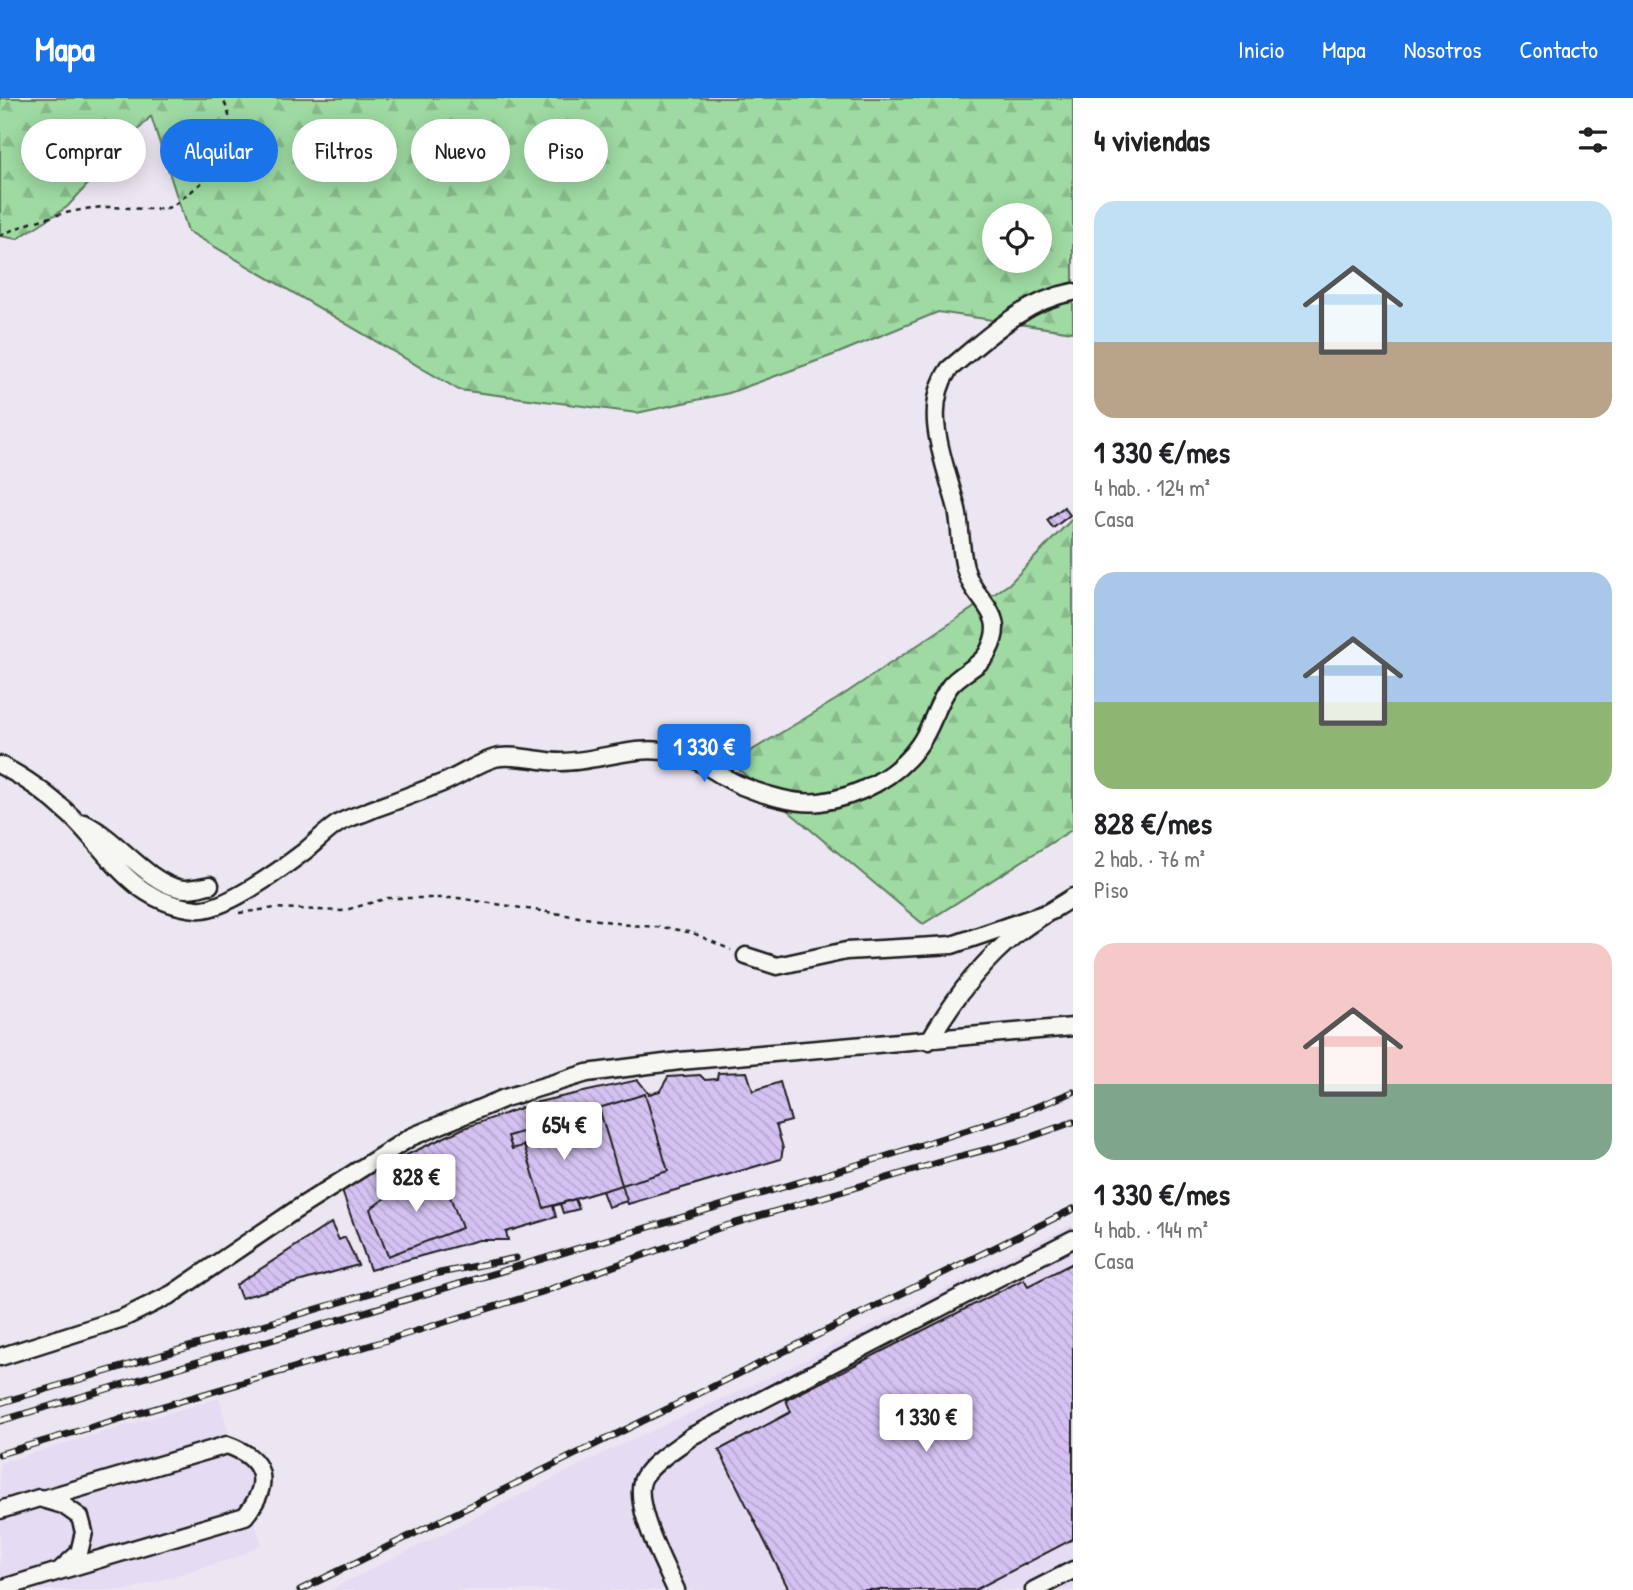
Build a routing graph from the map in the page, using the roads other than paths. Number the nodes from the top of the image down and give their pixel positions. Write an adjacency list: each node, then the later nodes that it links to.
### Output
1 (1073, 292): 3 (street)
2 (0, 765): 3 (street)
3 (75, 820): 4 (street)
4 (210, 885)
5 (1073, 897): 6 (street)
6 (1052, 911): 7 (street); 9 (street)
7 (746, 956)
8 (1073, 1027): 9 (street)
9 (929, 1041): 11 (street)
10 (1073, 1240): 17 (street)
11 (0, 1357)
12 (43, 1499): 13 (street); 14 (street); 14 (street)
13 (0, 1510)
14 (59, 1570): 16 (street)
15 (1073, 1570): 18 (street)
16 (0, 1589)
17 (676, 1590)
18 (1034, 1590)

